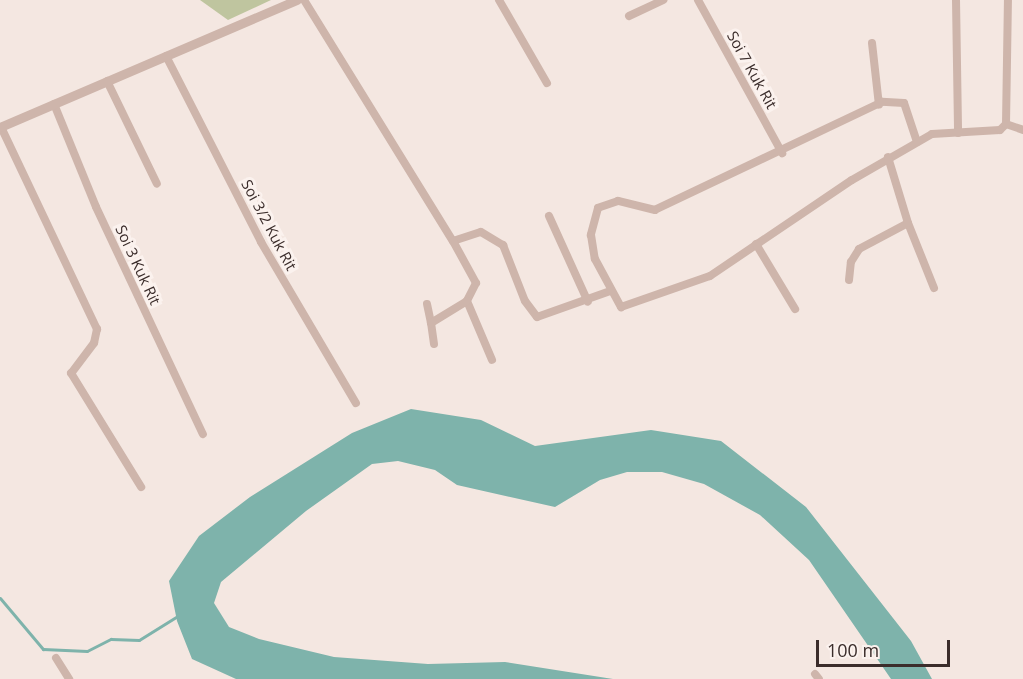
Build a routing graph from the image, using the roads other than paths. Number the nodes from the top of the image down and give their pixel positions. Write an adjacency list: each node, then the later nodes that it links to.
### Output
1 (297, 0): 10 (street)
2 (304, 0): 25 (street)
3 (499, 0): 12 (street)
4 (664, 0): 8 (street)
5 (698, 0): 20 (street, Soi 7 Kuk Rit)
6 (956, 0): 18 (street)
7 (1008, 0): 15 (street)
8 (629, 16)
9 (872, 44): 14 (street)
10 (166, 56): 11 (street); 37 (street, Soi 3/2 Kuk Rit)
11 (107, 81): 13 (street); 22 (street)
12 (547, 83)
13 (54, 104): 16 (street); 38 (street, Soi 3 Kuk Rit)
14 (879, 105): 19 (street); 20 (street)
15 (1006, 124): 17 (street); 18 (street)
16 (1, 127): 39 (street)
17 (1023, 130)
18 (958, 133): 19 (street)
19 (917, 142): 21 (street)
20 (782, 153): 29 (street)
21 (888, 157): 24 (street); 26 (street)
22 (157, 184)
23 (549, 216): 31 (street)
24 (908, 223): 27 (street); 28 (street)
25 (453, 241): 30 (street); 31 (street)
26 (756, 244): 29 (street); 33 (street)
27 (849, 280)
28 (934, 288)
29 (610, 291): 31 (street)
30 (467, 302): 34 (street); 36 (street)
31 (588, 302)
32 (428, 304): 34 (street)
33 (795, 309)
34 (431, 323): 35 (street)
35 (434, 344)
36 (492, 360)
37 (357, 403)
38 (203, 434)
39 (141, 487)
40 (56, 658): 41 (street)
41 (69, 679)

